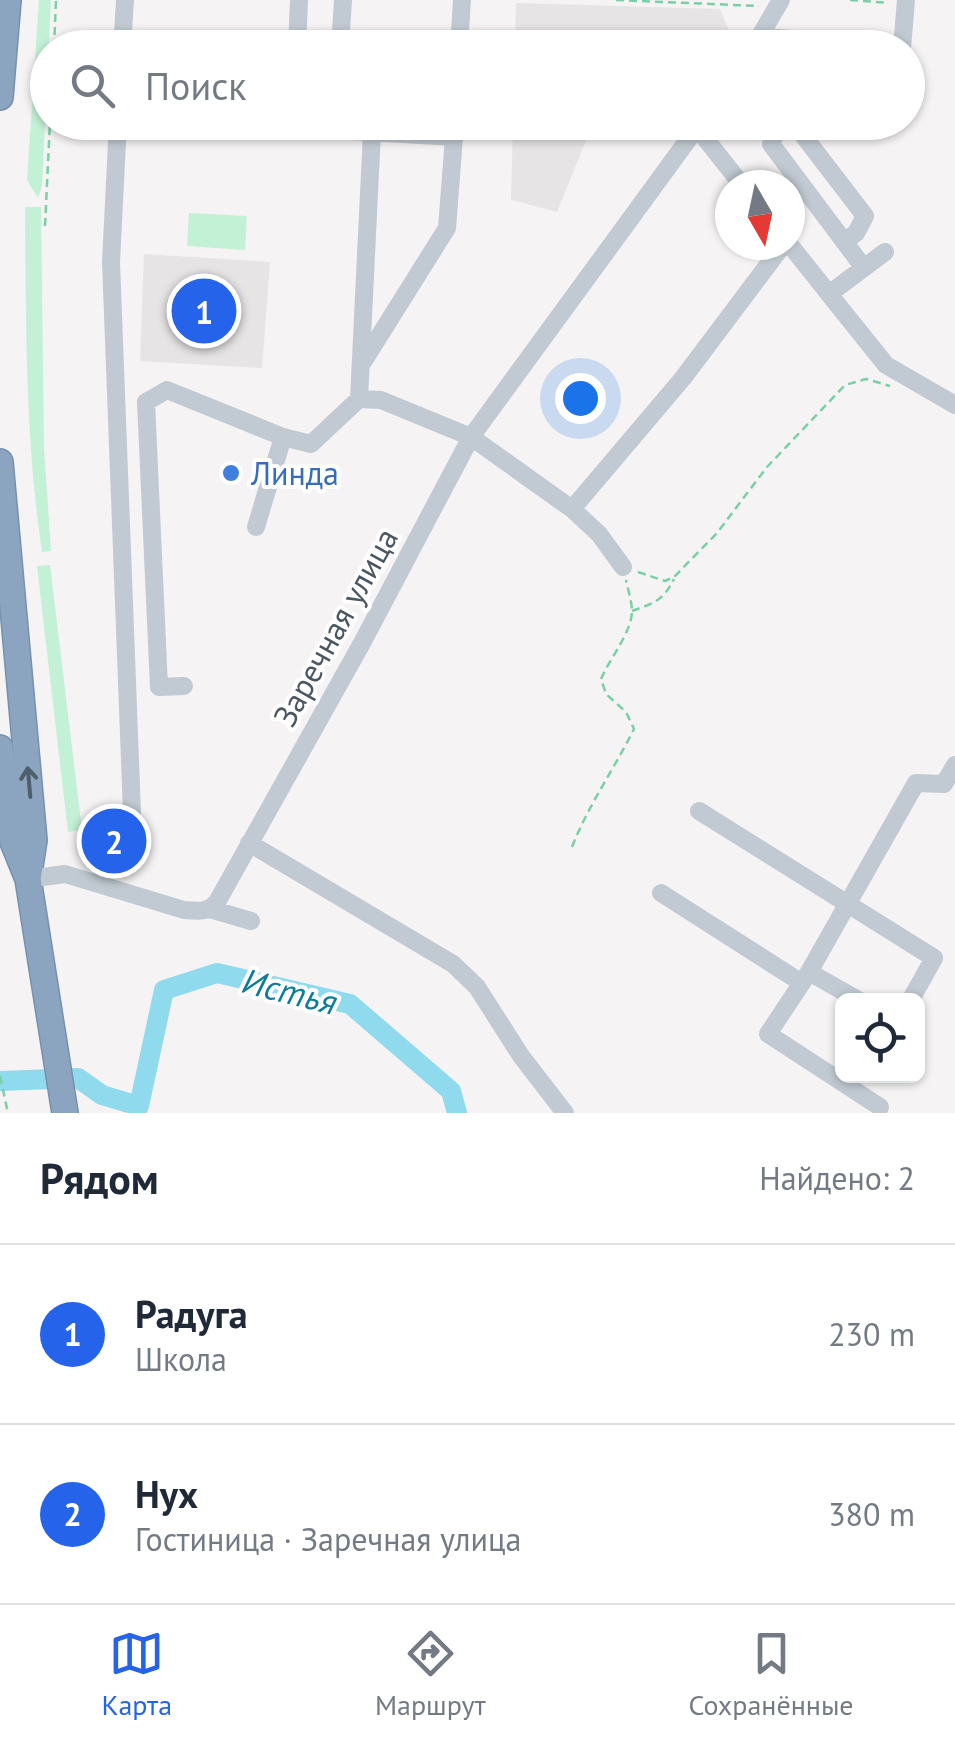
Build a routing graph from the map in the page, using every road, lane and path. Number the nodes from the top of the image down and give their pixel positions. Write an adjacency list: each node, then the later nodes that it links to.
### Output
1 (8, 0): 19 (highway)
2 (56, 0): 12 (path)
3 (124, 0): 13 (street)
4 (300, 0): 14 (street)
5 (342, 0): 15 (street)
6 (462, 0): 16 (street)
7 (616, 0): 9 (path)
8 (850, 0): 10 (path)
9 (650, 1): 11 (path)
10 (906, 2): 18 (street)
11 (779, 4): 17 (street)
12 (55, 30)
13 (123, 30)
14 (298, 30)
15 (341, 30)
16 (460, 30)
17 (764, 30)
18 (904, 30)
19 (0, 97)
20 (49, 140): 29 (path)
21 (117, 140): 48 (street)
22 (372, 140): 36 (street)
23 (453, 140): 36 (street)
24 (688, 140): 41 (street, Заречная улица)
25 (710, 140): 28 (street)
26 (772, 140): 30 (street)
27 (807, 140): 30 (street)
28 (731, 170)
29 (45, 226)
30 (844, 242): 34 (street)
31 (885, 252): 34 (street)
32 (775, 260): 43 (street)
33 (800, 260): 35 (street)
34 (864, 268): 35 (street)
35 (829, 294): 37 (street)
36 (360, 366): 38 (street)
37 (912, 381): 39 (street); 46 (path)
38 (359, 399): 40 (street); 41 (street)
39 (955, 406)
40 (283, 437): 44 (street); 47 (street)
41 (471, 438): 43 (street); 56 (street, Заречная улица)
42 (0, 462): 58 (highway, one-way to 42)
43 (572, 509): 45 (street)
44 (256, 527)
45 (623, 567): 46 (path); 49 (path)
46 (674, 578): 49 (path)
47 (156, 602): 48 (street); 50 (street)
48 (122, 605): 55 (street)
49 (632, 610): 57 (path)
50 (184, 686)
51 (0, 748): 58 (highway)
52 (955, 765): 53 (street)
53 (950, 787): 60 (street)
54 (699, 811): 60 (street)
55 (132, 813)
56 (249, 844): 61 (street, Заречная улица); 70 (street)
57 (572, 847)
58 (28, 878): 61 (street); 69 (highway)
59 (661, 893): 63 (street)
60 (846, 904): 63 (street); 65 (street)
61 (210, 909): 62 (street)
62 (252, 922)
63 (806, 977): 64 (street); 67 (street)
64 (844, 993)
65 (914, 993)
66 (0, 1076): 68 (path)
67 (880, 1108)
68 (8, 1113)
69 (65, 1113)
70 (565, 1113)

